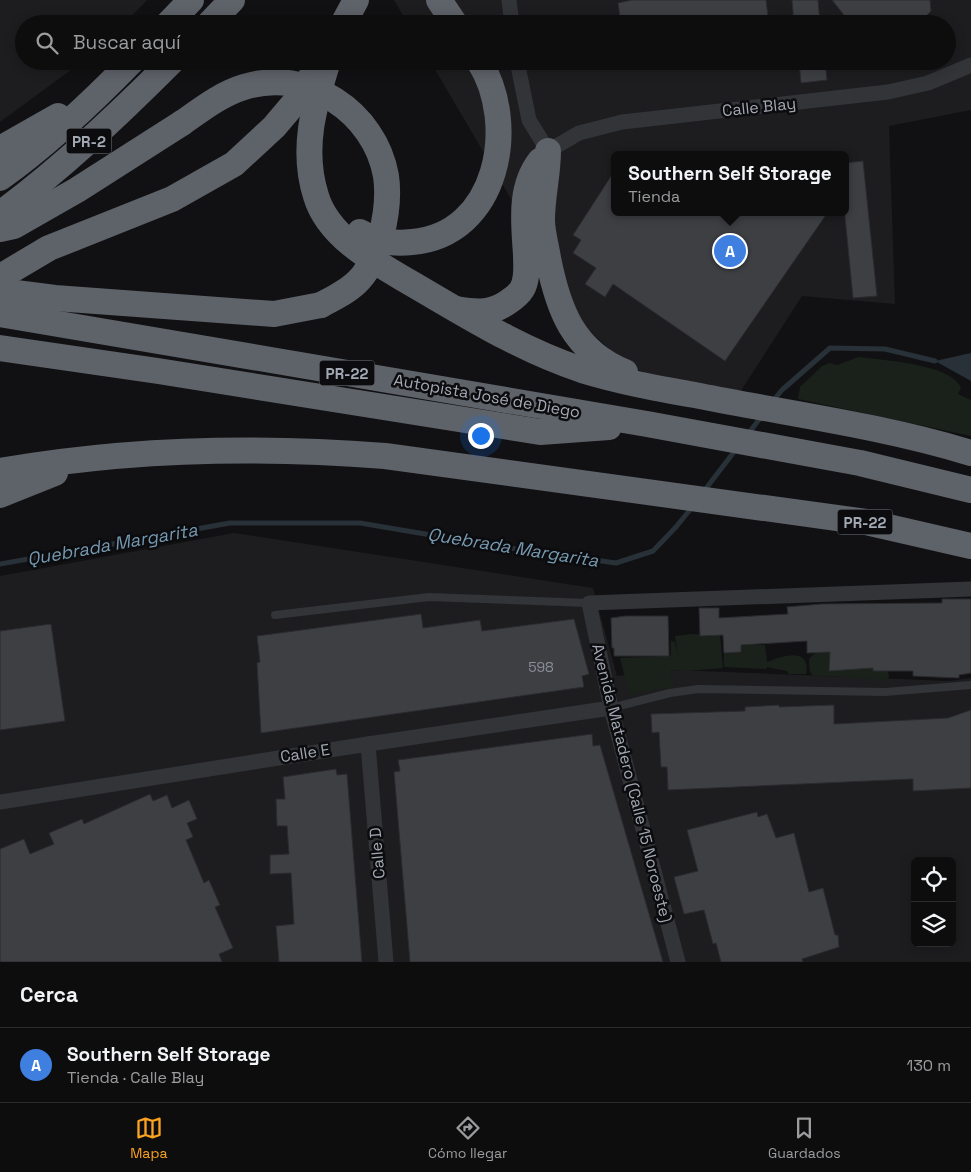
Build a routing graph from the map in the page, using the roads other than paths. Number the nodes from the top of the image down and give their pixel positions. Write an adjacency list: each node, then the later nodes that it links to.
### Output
1 (191, 0): 5 (highway)
2 (232, 0): 6 (highway)
3 (356, 0): 7 (highway)
4 (509, 0): 8 (street)
5 (177, 15)
6 (218, 15)
7 (348, 15)
8 (511, 15)
9 (971, 65): 18 (street, Calle Blay)
10 (123, 70): 16 (highway, PR-2)
11 (163, 70): 21 (highway, PR-2)
12 (315, 70): 23 (highway)
13 (325, 70): 19 (highway)
14 (485, 70): 19 (highway)
15 (519, 70): 18 (street)
16 (104, 90): 17 (highway); 20 (highway, PR-2)
17 (0, 149)
18 (548, 151): 25 (highway); 29 (highway)
19 (310, 169): 25 (highway)
20 (0, 178)
21 (0, 214)
22 (0, 229): 26 (highway, bridge)
23 (0, 277)
24 (0, 291): 26 (highway)
25 (452, 308): 29 (highway)
26 (51, 310): 27 (highway, Autopista José de Diego / PR-22); 30 (highway, Autopista José de Diego / PR-22)
27 (0, 314)
28 (0, 348): 30 (highway)
29 (699, 396): 31 (highway)
30 (647, 424): 34 (highway, Autopista José de Diego / PR-22)
31 (971, 453)
32 (83, 461): 33 (highway, PR-22); 35 (highway); 36 (highway, PR-22)
33 (0, 471)
34 (971, 490)
35 (0, 495)
36 (971, 546)
37 (971, 588): 38 (street)
38 (588, 603): 39 (lane); 41 (street, Avenida Matadero (Calle 15 Noroeste))
39 (275, 615)
40 (971, 685): 41 (lane)
41 (611, 708): 42 (street, Calle E); 45 (street, Avenida Matadero (Calle 15 Noroeste))
42 (368, 744): 43 (street, Calle E); 44 (street, Calle D)
43 (0, 802)
44 (386, 962)
45 (678, 962)

